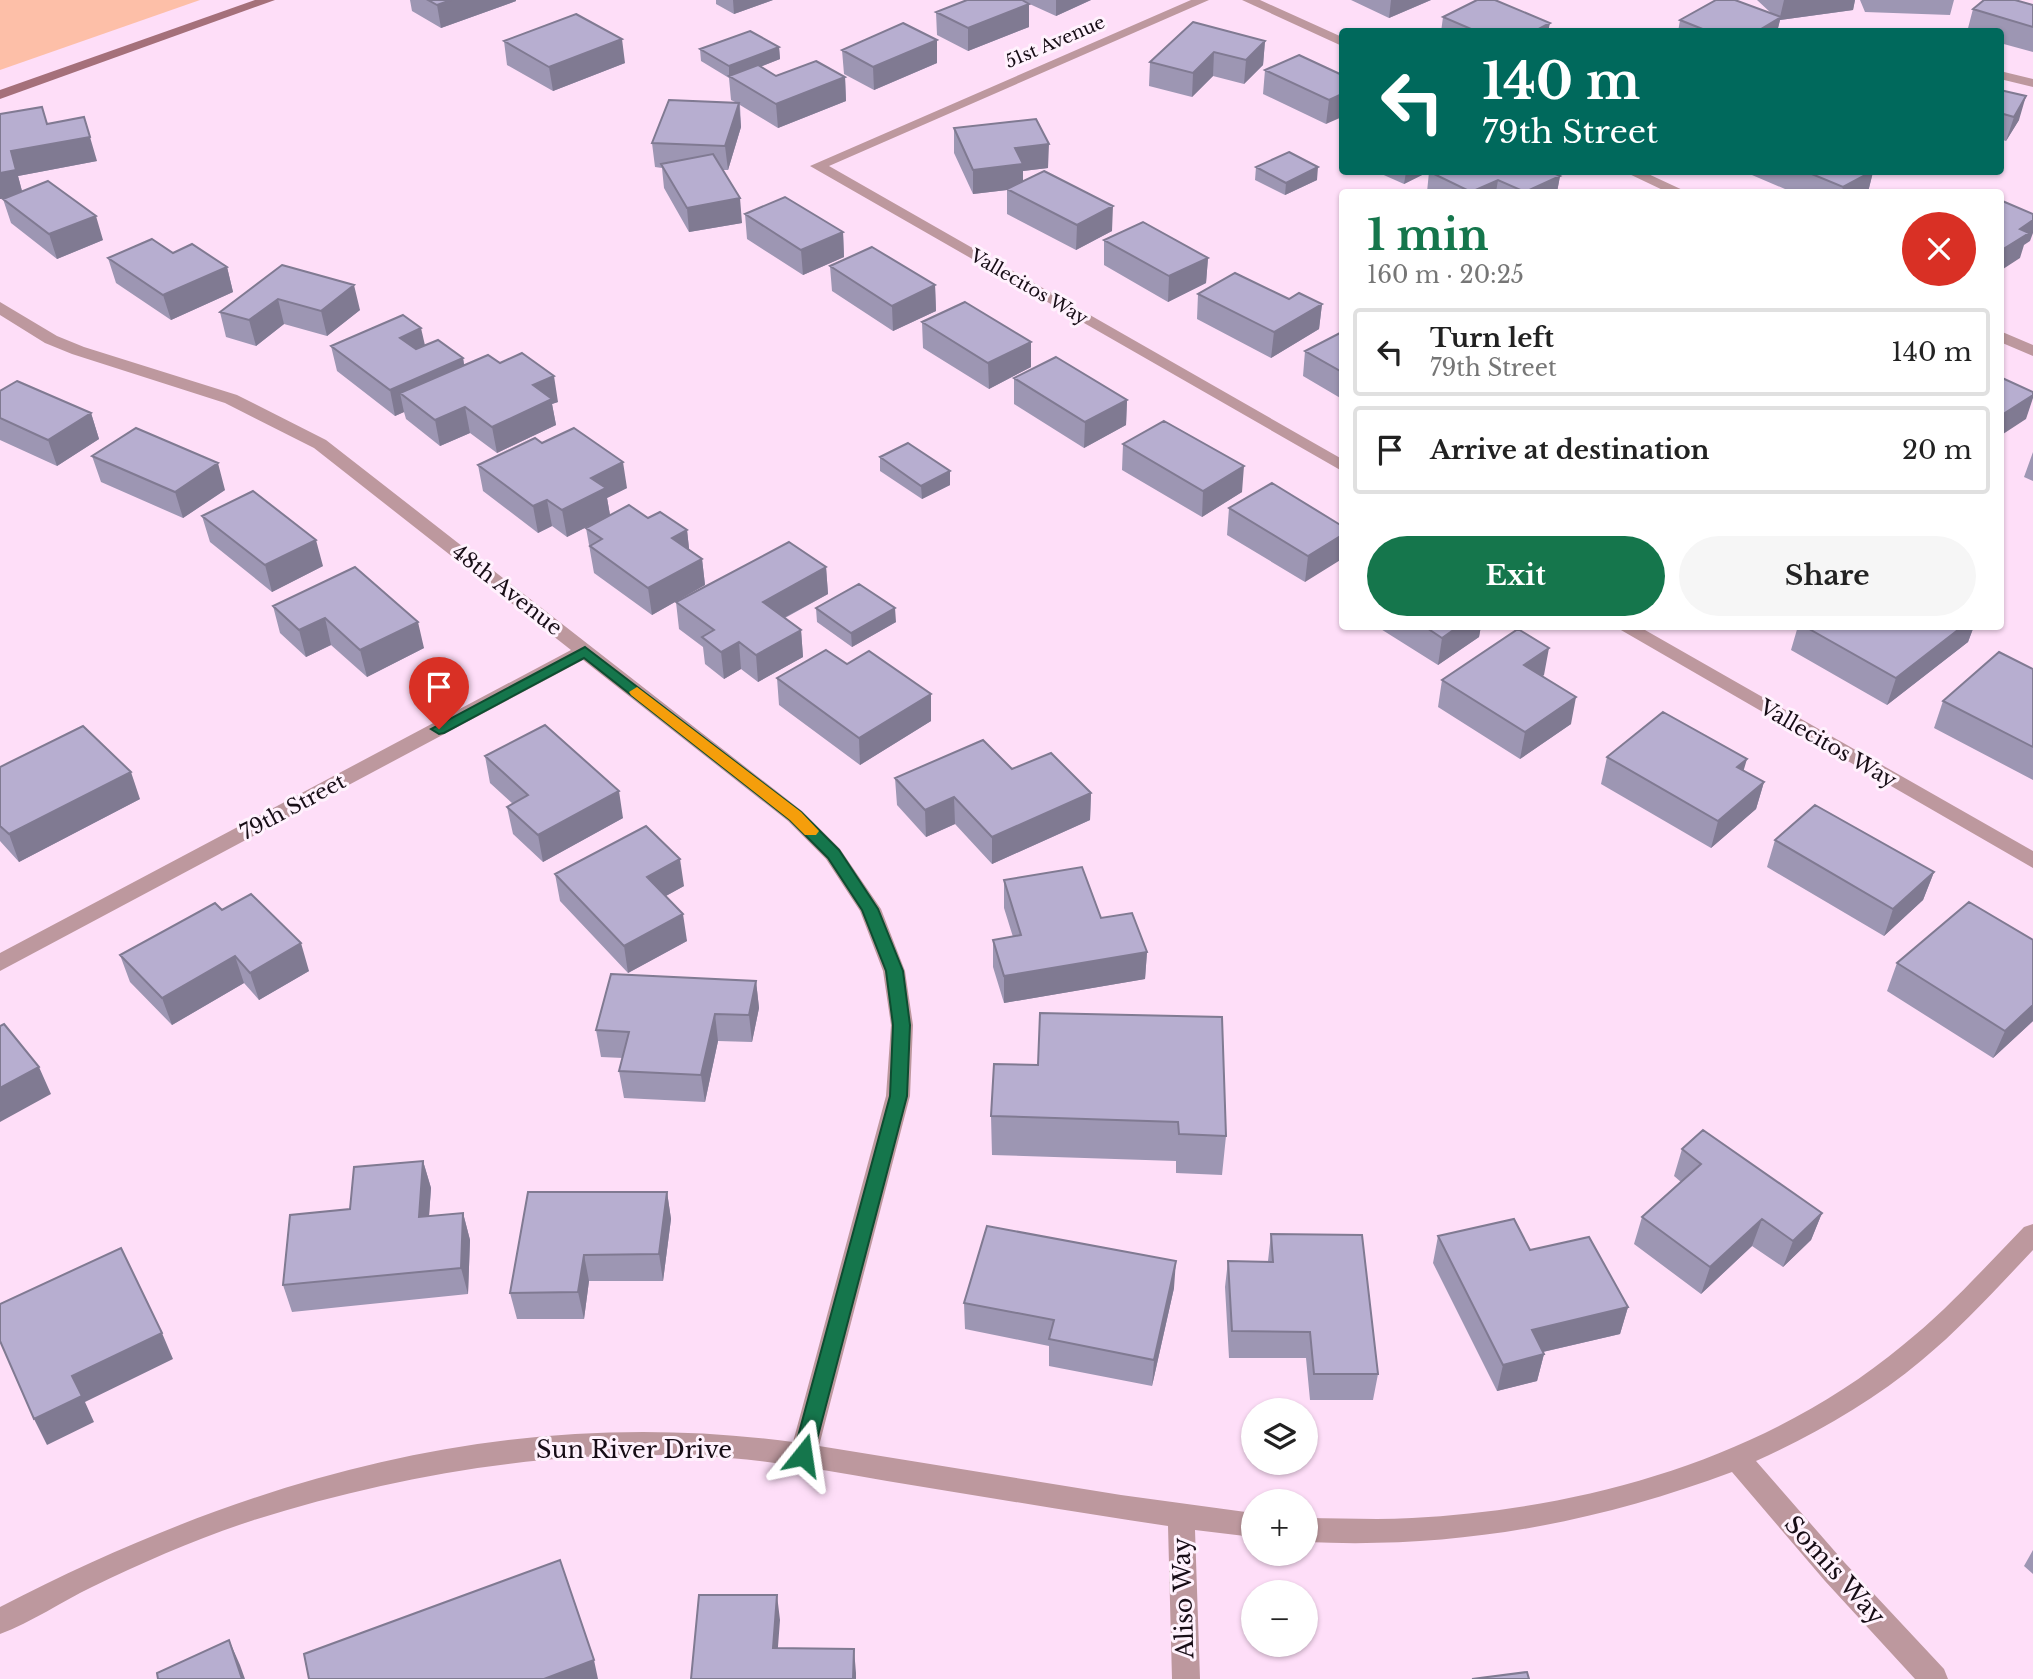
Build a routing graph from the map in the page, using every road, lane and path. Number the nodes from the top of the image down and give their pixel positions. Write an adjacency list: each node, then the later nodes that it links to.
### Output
1 (268, 0): 7 (main road)
2 (1202, 0): 8 (street, 51st Avenue)
3 (1250, 0): 4 (street)
4 (1339, 41)
5 (2004, 76): 6 (street)
6 (2033, 83)
7 (0, 95)
8 (923, 120): 14 (street, Vallecitos Way)
9 (1654, 175): 10 (street)
10 (1675, 189)
11 (0, 307): 16 (street, 48th Avenue)
12 (2004, 338): 13 (street)
13 (2033, 351)
14 (1339, 464)
15 (1630, 630): 17 (street, Vallecitos Way)
16 (585, 651): 18 (street, 79th Street); 20 (street, 48th Avenue)
17 (2033, 861)
18 (0, 963)
19 (2033, 1234): 21 (street)
20 (803, 1455): 22 (street, Sun River Drive); 25 (street, Sun River Drive)
21 (1738, 1459): 24 (street); 27 (street, Somis Way)
22 (1181, 1516): 23 (street, Sun River Drive); 26 (street, Aliso Way)
23 (1241, 1524)
24 (1318, 1530)
25 (0, 1622)
26 (1186, 1679)
27 (1934, 1679)

